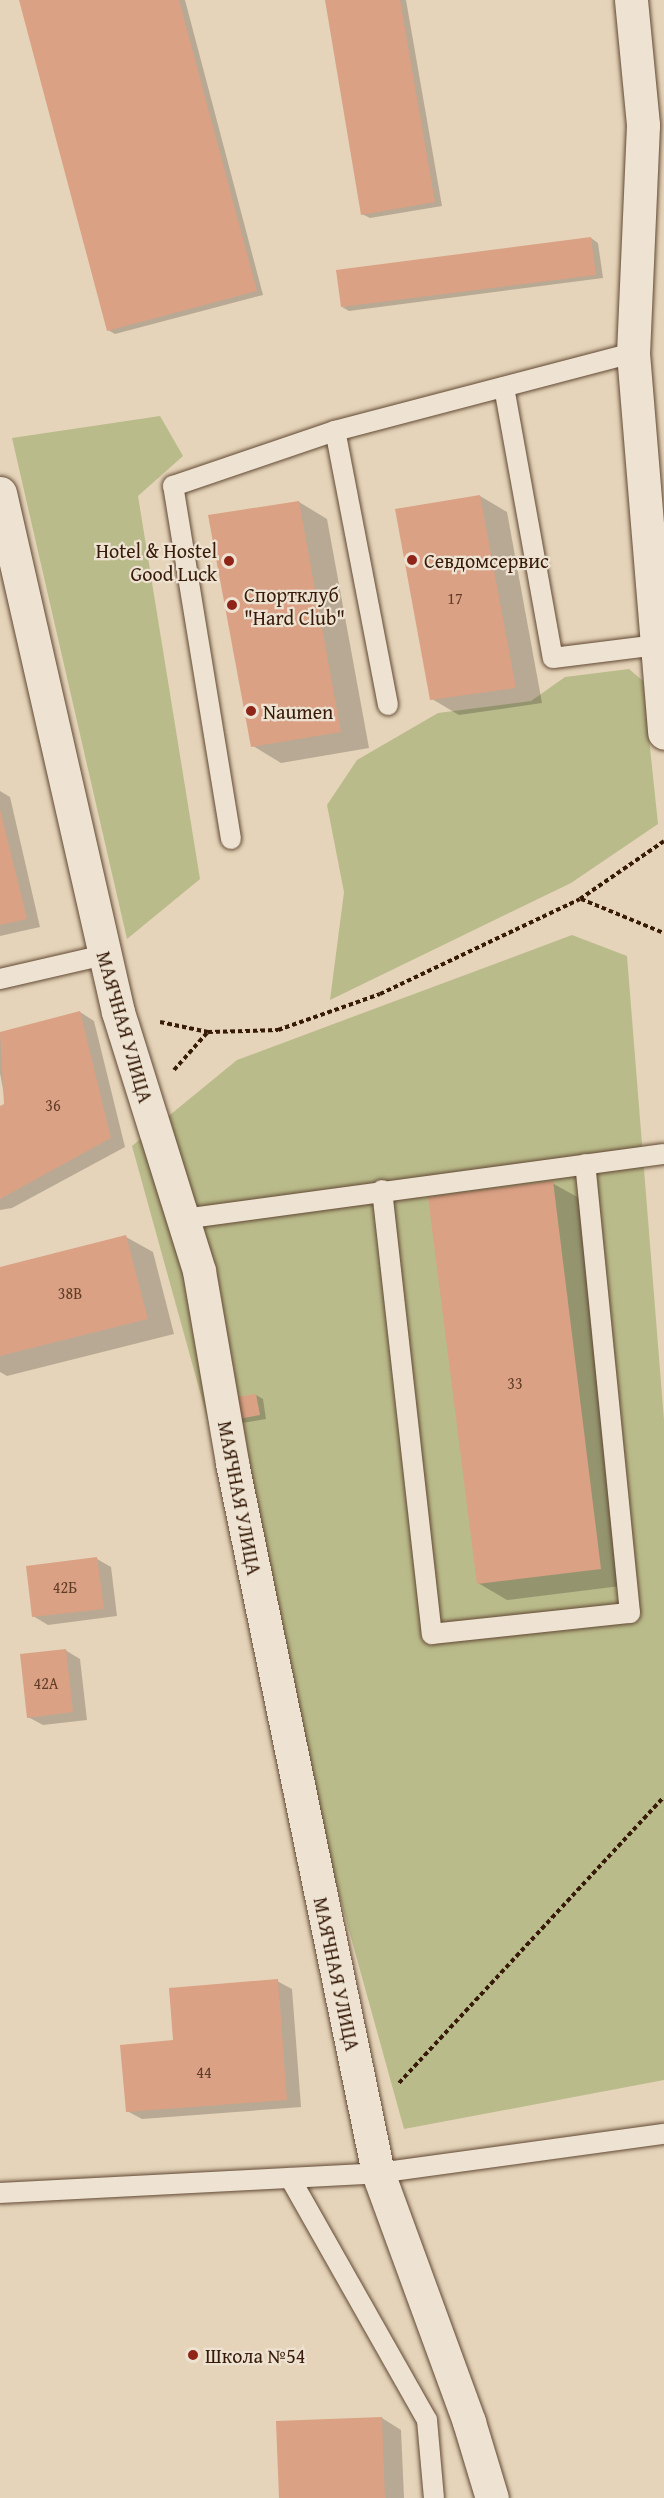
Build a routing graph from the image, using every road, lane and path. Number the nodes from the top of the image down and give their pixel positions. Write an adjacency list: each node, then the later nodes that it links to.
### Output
1 (631, 0): 2 (street)
2 (653, 124): 3 (street)
3 (633, 353): 4 (lane); 7 (street)
4 (504, 387): 5 (lane); 7 (lane)
5 (335, 431): 8 (lane); 10 (lane)
6 (0, 493): 14 (street, МАЯЧНАЯ УЛИЦА)
7 (657, 645): 9 (street)
8 (388, 705)
9 (664, 734)
10 (231, 839)
11 (664, 841): 12 (path)
12 (580, 899): 13 (path); 16 (path)
13 (664, 933)
14 (104, 955): 15 (lane); 16 (street, МАЯЧНАЯ УЛИЦА)
15 (0, 979)
16 (118, 1012): 20 (street, МАЯЧНАЯ УЛИЦА)
17 (664, 1154): 18 (lane)
18 (585, 1164): 19 (lane); 19 (lane)
19 (382, 1190): 20 (lane)
20 (183, 1219): 24 (street, МАЯЧНАЯ УЛИЦА)
21 (664, 1797): 22 (path)
22 (396, 2086)
23 (664, 2134): 24 (lane)
24 (378, 2174): 25 (lane); 28 (street, МАЯЧНАЯ УЛИЦА)
25 (290, 2178): 26 (lane); 27 (lane)
26 (0, 2193)
27 (434, 2498)
28 (492, 2498)

